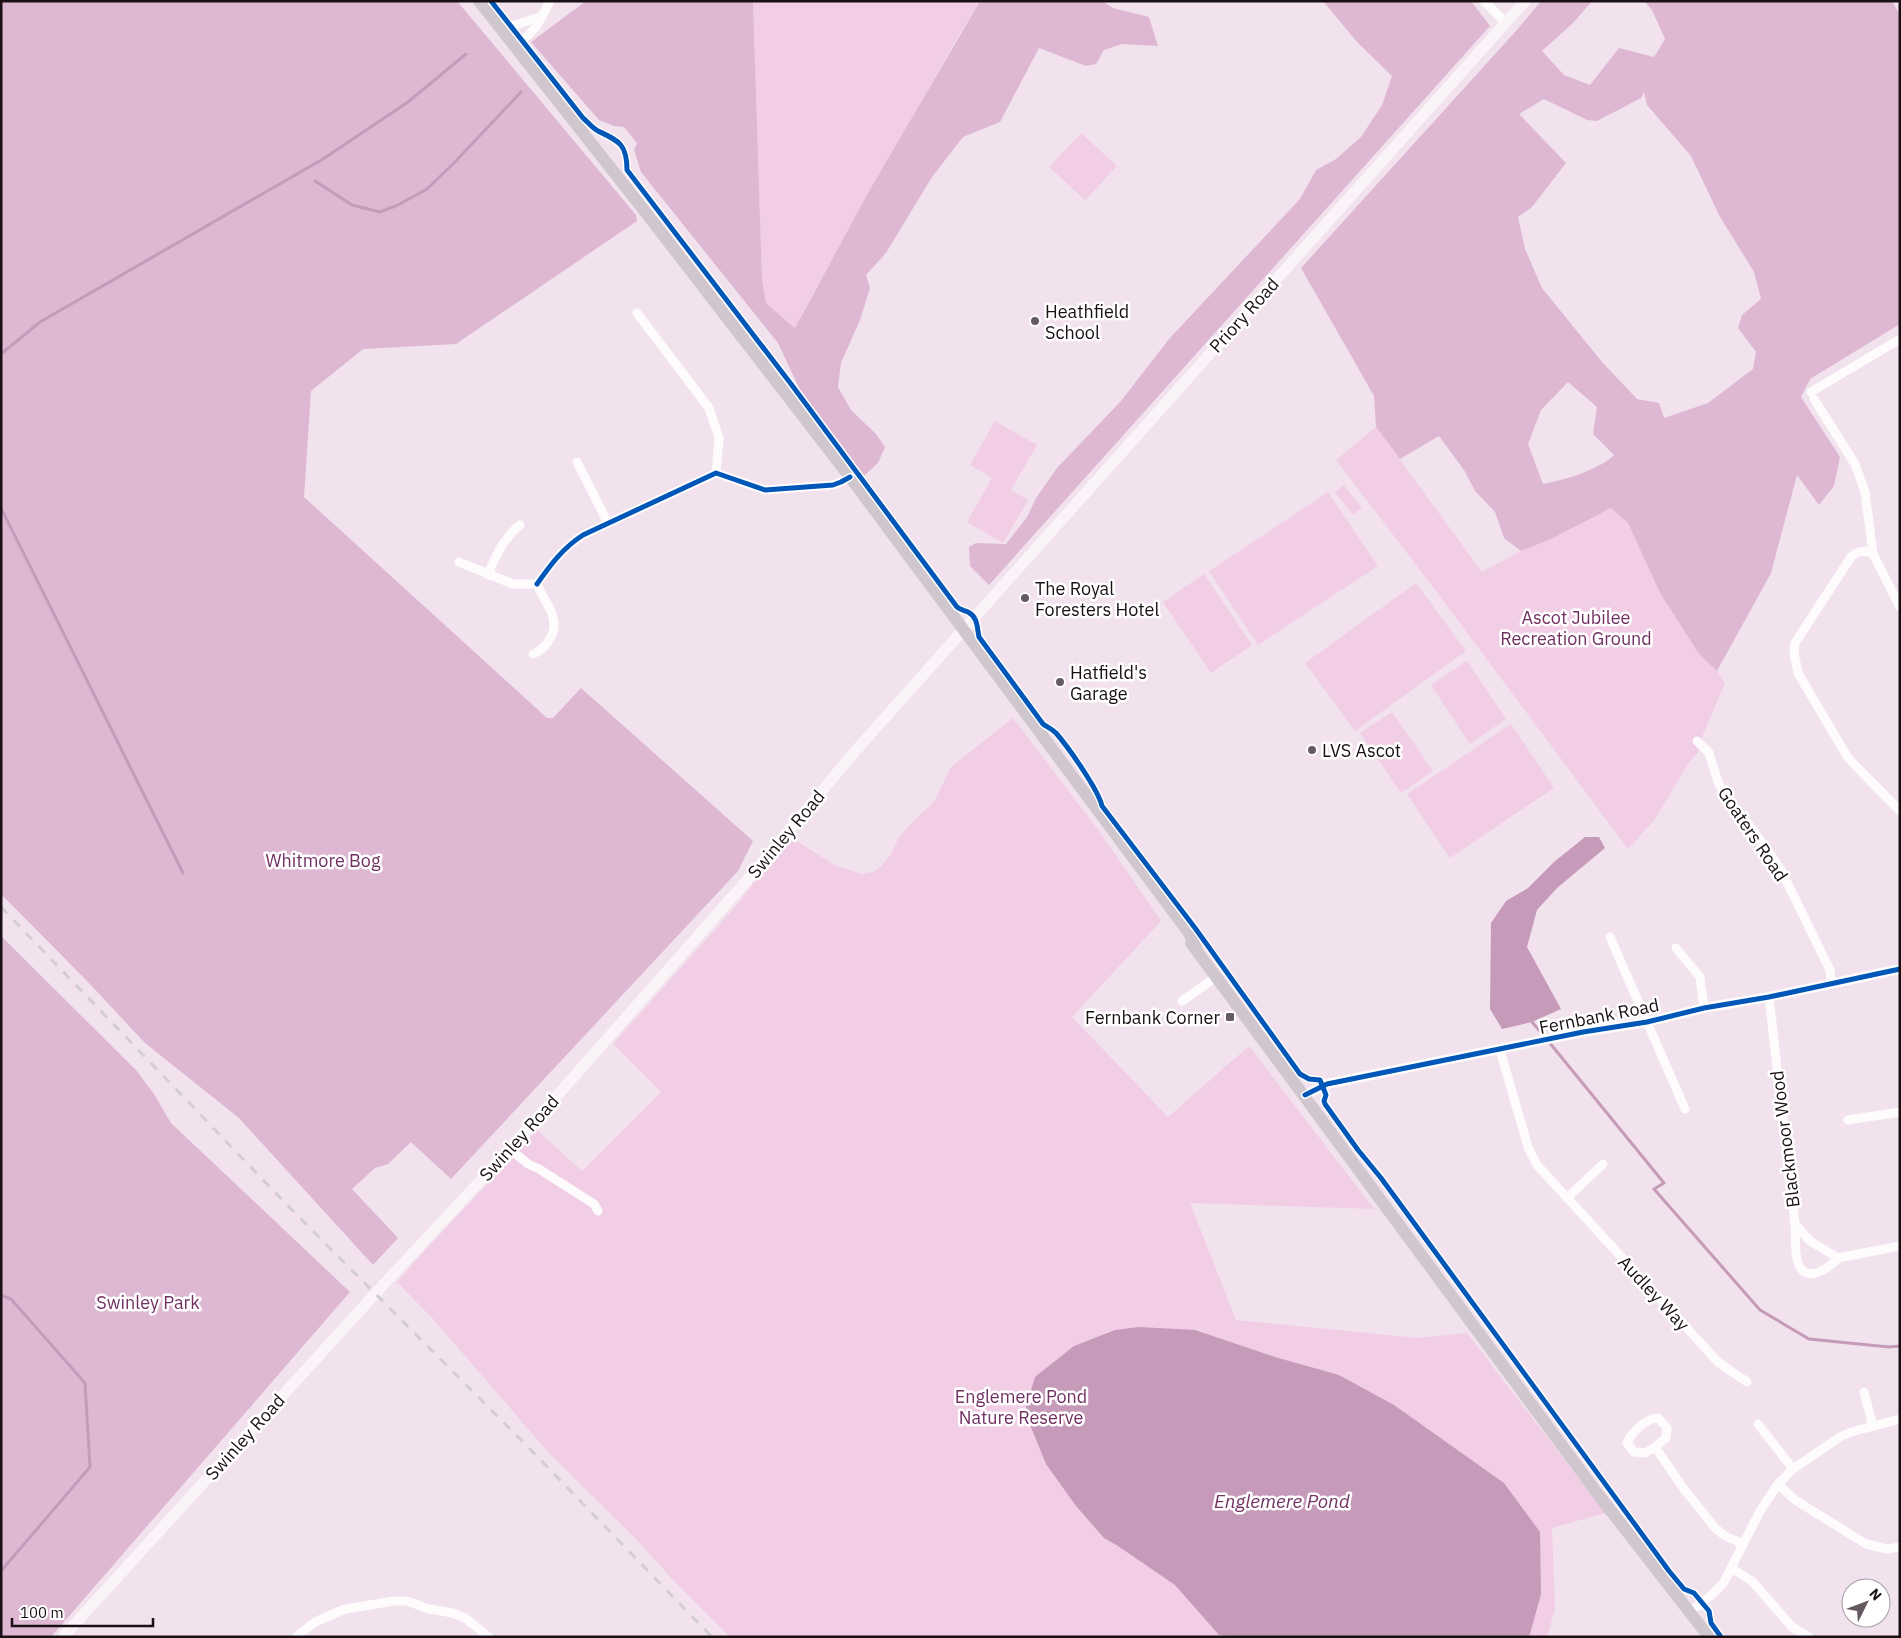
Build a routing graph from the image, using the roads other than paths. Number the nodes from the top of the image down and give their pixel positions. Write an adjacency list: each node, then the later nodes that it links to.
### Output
1 (479, 1): 7 (main road)
2 (550, 1): 5 (street)
3 (1484, 1): 6 (street)
4 (1525, 1): 6 (main road, Priory Road)
5 (544, 16): 7 (street); 8 (street)
6 (1506, 23): 21 (main road, Priory Road)
7 (502, 30): 8 (main road)
8 (516, 48): 13 (main road)
9 (638, 313): 12 (street)
10 (1900, 339): 16 (street)
11 (577, 462): 14 (street)
12 (716, 473): 13 (street); 14 (street)
13 (850, 477): 21 (main road)
14 (608, 524): 19 (street)
15 (520, 525): 18 (street)
16 (1873, 554): 20 (street); 24 (street)
17 (459, 562): 18 (street)
18 (488, 575): 19 (street)
19 (537, 584): 22 (street)
20 (1900, 607)
21 (963, 630): 28 (main road); 39 (main road, Swinley Road)
22 (533, 654)
23 (1696, 741): 29 (street, Goaters Road)
24 (1900, 811)
25 (1610, 938): 33 (street)
26 (1676, 948): 32 (street)
27 (1900, 969): 29 (street, Fernbank Road)
28 (1216, 977): 31 (street); 35 (main road)
29 (1831, 984): 30 (street, Fernbank Road)
30 (1769, 997): 32 (street, Fernbank Road); 43 (street, Blackmoor Wood)
31 (1182, 1001)
32 (1704, 1008): 33 (street, Fernbank Road)
33 (1647, 1022): 34 (street, Fernbank Road); 36 (street)
34 (1500, 1050): 35 (street, Fernbank Road); 41 (street, Audley Way)
35 (1305, 1095): 57 (main road)
36 (1684, 1109)
37 (1900, 1112): 38 (street)
38 (1848, 1120)
39 (510, 1149): 42 (street); 58 (main road, Swinley Road)
40 (1603, 1164): 41 (street)
41 (1567, 1198): 46 (street, Audley Way)
42 (598, 1211)
43 (1795, 1224): 45 (street, Blackmoor Wood); 45 (street)
44 (1900, 1246): 45 (street)
45 (1838, 1258)
46 (1747, 1382)
47 (1864, 1392): 50 (street)
48 (1900, 1419): 50 (street)
49 (1758, 1424): 52 (street)
50 (1873, 1426): 52 (street)
51 (1654, 1447): 51 (street); 54 (street)
52 (1793, 1469): 53 (street)
53 (1778, 1484): 54 (street); 55 (street)
54 (1743, 1544): 56 (street)
55 (1900, 1547)
56 (1731, 1568): 57 (street); 62 (street)
57 (1690, 1613): 61 (main road)
58 (63, 1637)
59 (296, 1637): 60 (street)
60 (489, 1637)
61 (1709, 1637)
62 (1809, 1637)

